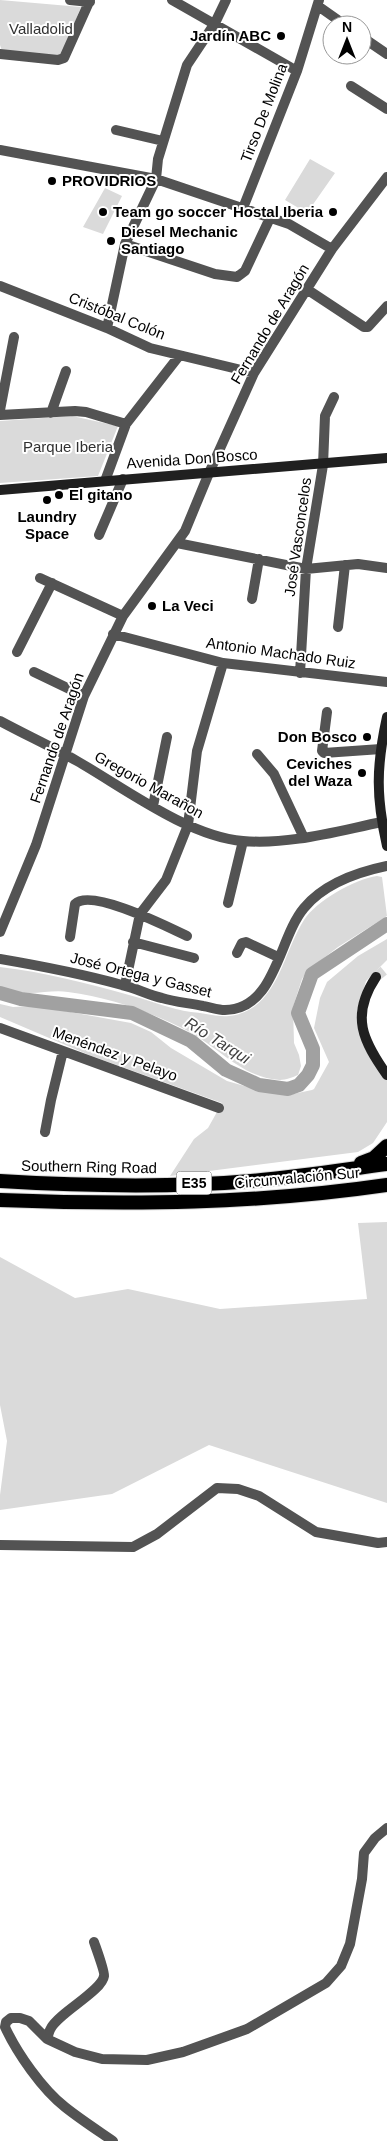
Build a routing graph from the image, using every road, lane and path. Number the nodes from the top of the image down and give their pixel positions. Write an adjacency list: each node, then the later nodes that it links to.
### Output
1 (70, 0): 4 (street)
2 (172, 0): 7 (street)
3 (226, 0): 7 (street)
4 (90, 1): 9 (street)
5 (319, 3): 6 (street); 11 (street, Tirso De Molina)
6 (333, 15)
7 (215, 23): 11 (street); 15 (street)
8 (372, 44): 10 (street)
9 (0, 54)
10 (387, 54)
11 (297, 71): 21 (street, Tirso De Molina)
12 (351, 86): 13 (street)
13 (387, 109)
14 (116, 130): 15 (street)
15 (163, 141): 18 (street)
16 (0, 150): 18 (street)
17 (387, 177): 19 (street, Fernando de Aragón)
18 (156, 179): 21 (street); 23 (street)
19 (379, 190): 20 (street); 24 (street, Fernando de Aragón)
20 (387, 197)
21 (243, 208): 22 (street)
22 (270, 218): 23 (street); 24 (street)
23 (125, 244): 28 (street)
24 (332, 249): 26 (street, Fernando de Aragón)
25 (0, 286): 28 (street, Cristóbal Colón)
26 (308, 290): 27 (street); 32 (street, Fernando de Aragón)
27 (387, 306)
28 (107, 328): 30 (street, Cristóbal Colón)
29 (14, 337): 34 (street)
30 (179, 356): 32 (street, Cristóbal Colón); 37 (street)
31 (66, 371): 35 (street)
32 (254, 373): 40 (street, Fernando de Aragón)
33 (334, 397): 39 (street, José Vasconcelos)
34 (0, 410)
35 (51, 413): 36 (street); 37 (street)
36 (0, 415)
37 (126, 424): 42 (street)
38 (387, 458): 39 (main road, Avenida Don Bosco)
39 (323, 465): 40 (main road, Avenida Don Bosco); 49 (street, José Vasconcelos)
40 (209, 473): 41 (main road, Avenida Don Bosco); 45 (street, Fernando de Aragón)
41 (123, 479): 42 (main road, Avenida Don Bosco); 44 (street)
42 (105, 481): 43 (main road, Avenida Don Bosco)
43 (0, 490)
44 (99, 535)
45 (177, 543): 46 (street); 53 (street, Fernando de Aragón)
46 (259, 559): 49 (street); 52 (street)
47 (345, 565): 48 (street); 49 (street); 54 (street)
48 (387, 568)
49 (306, 569): 59 (street, José Vasconcelos)
50 (40, 578): 51 (street)
51 (52, 583): 53 (street); 56 (street)
52 (252, 599)
53 (123, 616): 55 (street, Fernando de Aragón)
54 (338, 627)
55 (113, 634): 57 (street, Antonio Machado Ruiz); 61 (street, Fernando de Aragón)
56 (16, 652)
57 (223, 663): 59 (street, Antonio Machado Ruiz); 71 (street)
58 (34, 672): 61 (street)
59 (300, 673): 60 (street, Antonio Machado Ruiz)
60 (387, 682)
61 (84, 696): 68 (street, Fernando de Aragón)
62 (327, 712): 66 (street)
63 (387, 717): 66 (main road)
64 (0, 721): 68 (street, Gregorio Marañon)
65 (167, 737): 69 (street)
66 (381, 749): 70 (main road)
67 (256, 754): 72 (street)
68 (66, 756): 69 (street, Gregorio Marañon); 78 (street, Fernando de Aragón)
69 (153, 806): 71 (street, Gregorio Marañon)
70 (382, 822): 72 (street, Gregorio Marañon); 74 (main road)
71 (188, 825): 73 (street, Gregorio Marañon); 77 (street)
72 (304, 838): 73 (street, Gregorio Marañon)
73 (243, 841): 76 (street)
74 (387, 846)
75 (387, 866): 83 (street, José Ortega y Gasset)
76 (228, 903)
77 (140, 914): 79 (street); 80 (street); 81 (street)
78 (0, 932)
79 (70, 936)
80 (187, 936)
81 (133, 942): 84 (street); 87 (street)
82 (237, 953): 83 (street)
83 (278, 957): 87 (street, José Ortega y Gasset)
84 (194, 958)
85 (0, 960): 87 (street, José Ortega y Gasset)
86 (376, 977): 90 (main road)
87 (125, 985)
88 (0, 1028): 89 (street, Menéndez y Pelayo)
89 (63, 1051): 91 (street, Menéndez y Pelayo); 92 (street)
90 (387, 1075)
91 (219, 1108)
92 (46, 1132)
93 (387, 1146): 95 (highway)
94 (387, 1164): 95 (highway, Southern Ring Road / E35)
95 (330, 1172): 96 (highway, Southern Ring Road / E35)
96 (0, 1181)
97 (387, 1185): 98 (highway, Circunvalación Sur / E35)
98 (0, 1200)
99 (387, 1542): 100 (street)
100 (0, 1545)
101 (387, 1828): 103 (street)
102 (94, 1942): 103 (street)
103 (47, 2039): 104 (street)
104 (113, 2141)

